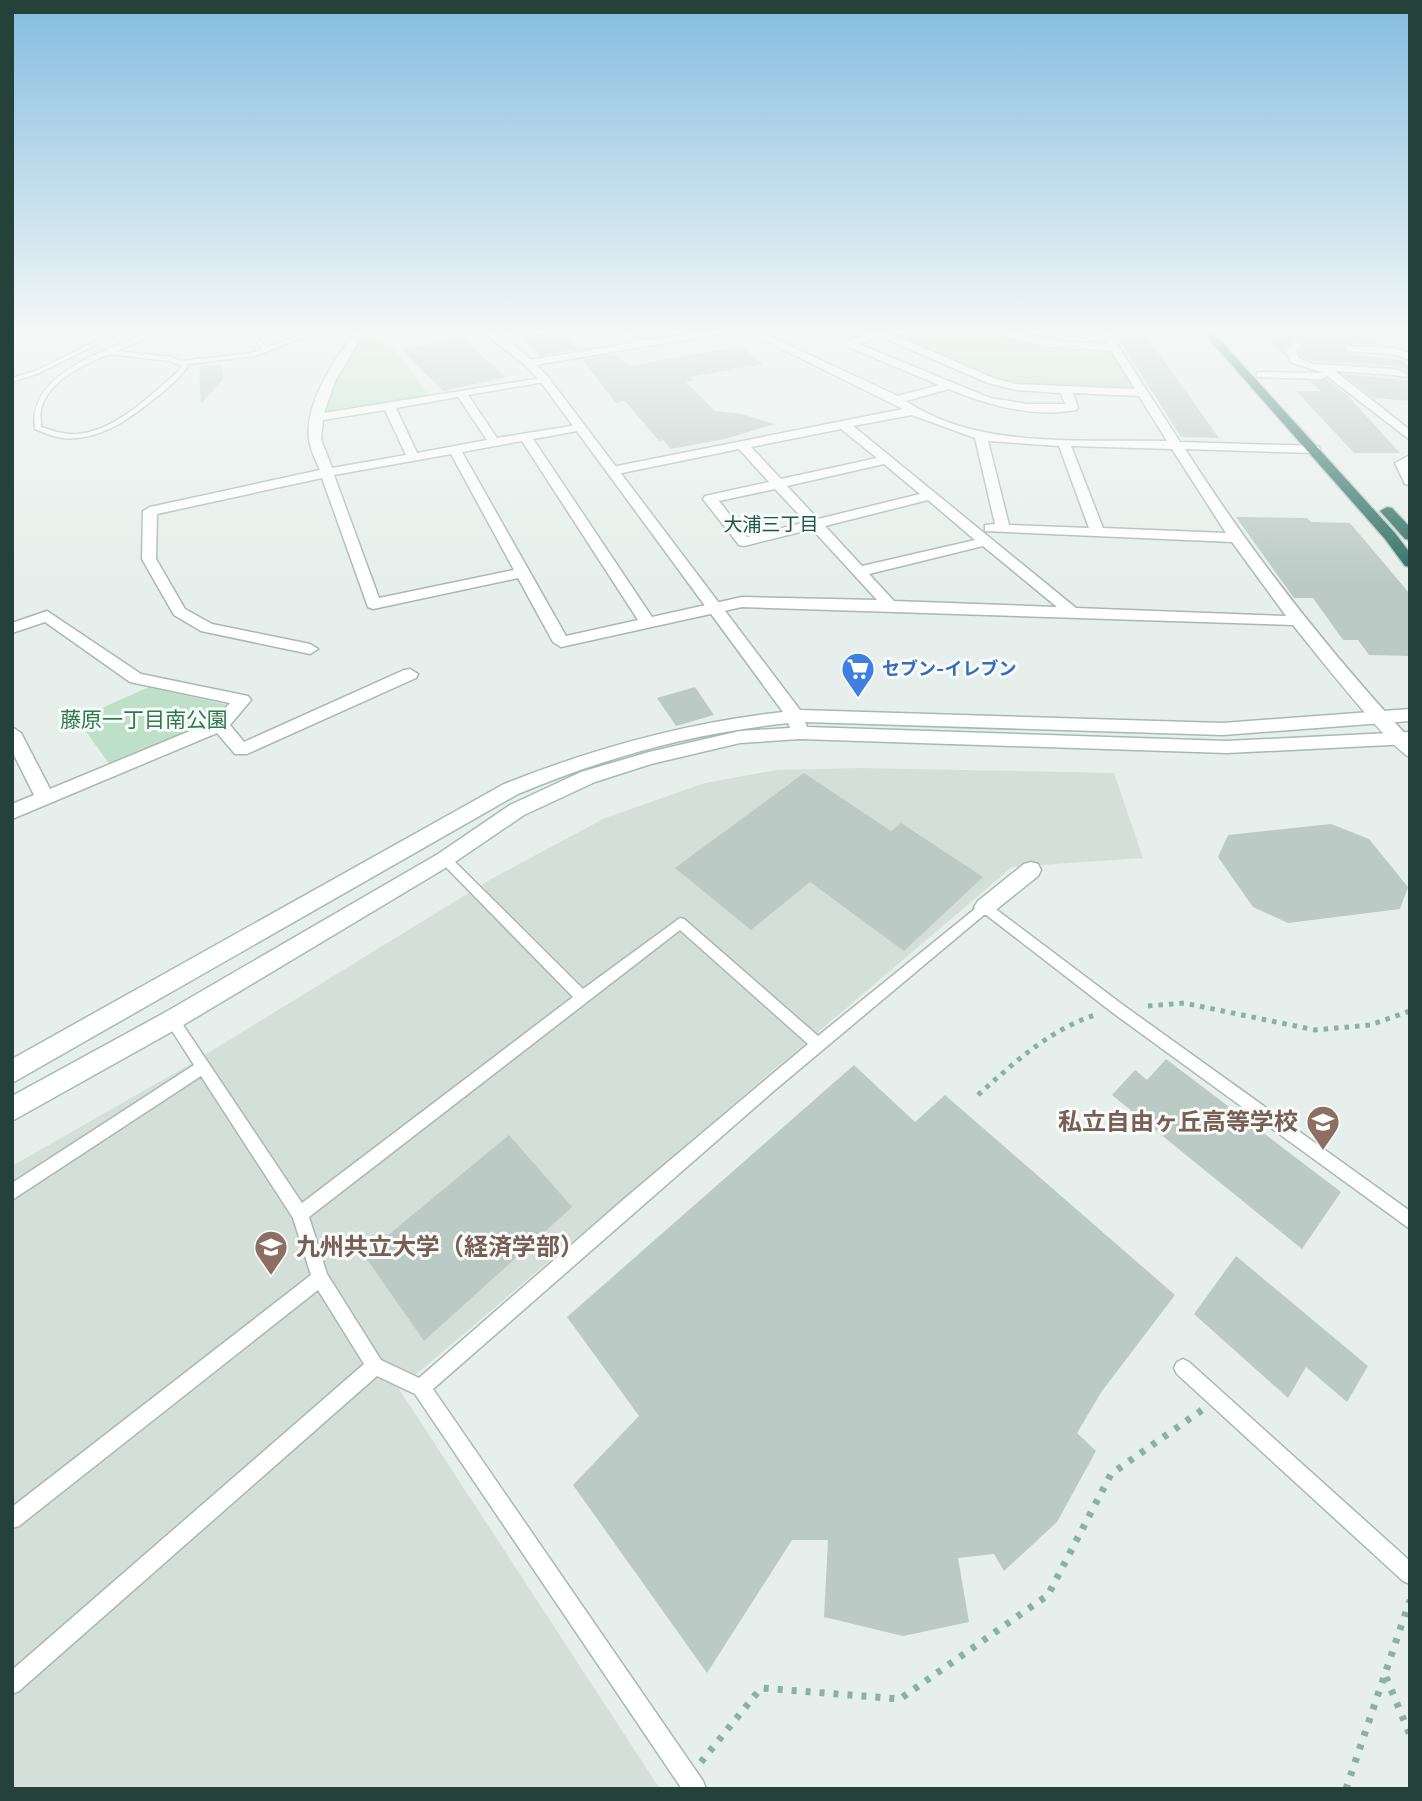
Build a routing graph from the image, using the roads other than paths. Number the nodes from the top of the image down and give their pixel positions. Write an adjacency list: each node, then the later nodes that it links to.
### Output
1 (39, 414): 2 (lane)
2 (128, 414)
3 (316, 414): 14 (street)
4 (339, 414): 14 (street)
5 (393, 414): 26 (street)
6 (475, 414): 20 (street)
7 (570, 414): 16 (street)
8 (897, 414): 15 (street)
9 (919, 414): 18 (street)
10 (1155, 414): 23 (street)
11 (1282, 414): 25 (highway)
12 (1297, 414): 38 (highway)
13 (1383, 414): 19 (street)
14 (315, 418): 30 (street)
15 (844, 425): 22 (street); 27 (street)
16 (579, 427): 17 (street); 29 (street)
17 (526, 436): 20 (street); 48 (street)
18 (981, 436): 21 (street); 36 (street)
19 (1410, 436)
20 (494, 442): 24 (street)
21 (1064, 443): 23 (street); 37 (street)
22 (743, 446): 29 (street); 32 (street)
23 (1176, 446): 25 (street); 39 (street)
24 (454, 449): 26 (street); 43 (street)
25 (1314, 449): 41 (highway)
26 (413, 457): 30 (street)
27 (887, 460): 32 (street); 33 (street)
28 (1408, 461): 31 (street)
29 (612, 471): 45 (street)
30 (326, 472): 43 (street); 50 (street)
31 (1410, 481)
32 (777, 484): 34 (street); 34 (street)
33 (928, 496): 34 (street); 35 (street)
34 (815, 525): 42 (street)
35 (967, 527): 36 (street); 40 (street)
36 (1003, 528): 37 (street)
37 (1097, 531): 39 (street)
38 (1410, 536)
39 (1237, 538): 47 (street)
40 (984, 542): 42 (street); 46 (street)
41 (1410, 563)
42 (861, 571): 44 (street)
43 (520, 572): 48 (street)
44 (890, 605): 45 (street); 46 (street)
45 (716, 606): 48 (street); 54 (street)
46 (1070, 611): 47 (street)
47 (1300, 621): 53 (street)
48 (647, 622)
49 (12, 628): 55 (street)
50 (310, 649)
51 (410, 674): 55 (street)
52 (1410, 715): 53 (street)
53 (1377, 717): 54 (street); 57 (street)
54 (798, 724): 57 (street); 60 (street); 67 (street)
55 (220, 725): 58 (street)
56 (12, 733): 58 (street)
57 (1406, 742)
58 (45, 798): 59 (street)
59 (12, 813)
60 (445, 859): 63 (lane); 64 (street)
61 (1031, 870): 62 (street)
62 (985, 908): 65 (lane); 71 (lane)
63 (583, 998): 65 (lane); 70 (lane)
64 (172, 1020): 66 (lane); 68 (street)
65 (819, 1045): 75 (lane)
66 (202, 1067): 69 (lane); 70 (lane)
67 (12, 1072)
68 (12, 1109)
69 (12, 1192)
70 (300, 1214): 72 (lane)
71 (1410, 1222)
72 (320, 1278): 73 (lane); 76 (lane)
73 (375, 1366): 75 (lane); 78 (lane)
74 (1183, 1368): 77 (lane)
75 (421, 1388): 79 (lane)
76 (12, 1519)
77 (1410, 1574)
78 (12, 1684)
79 (692, 1784)

